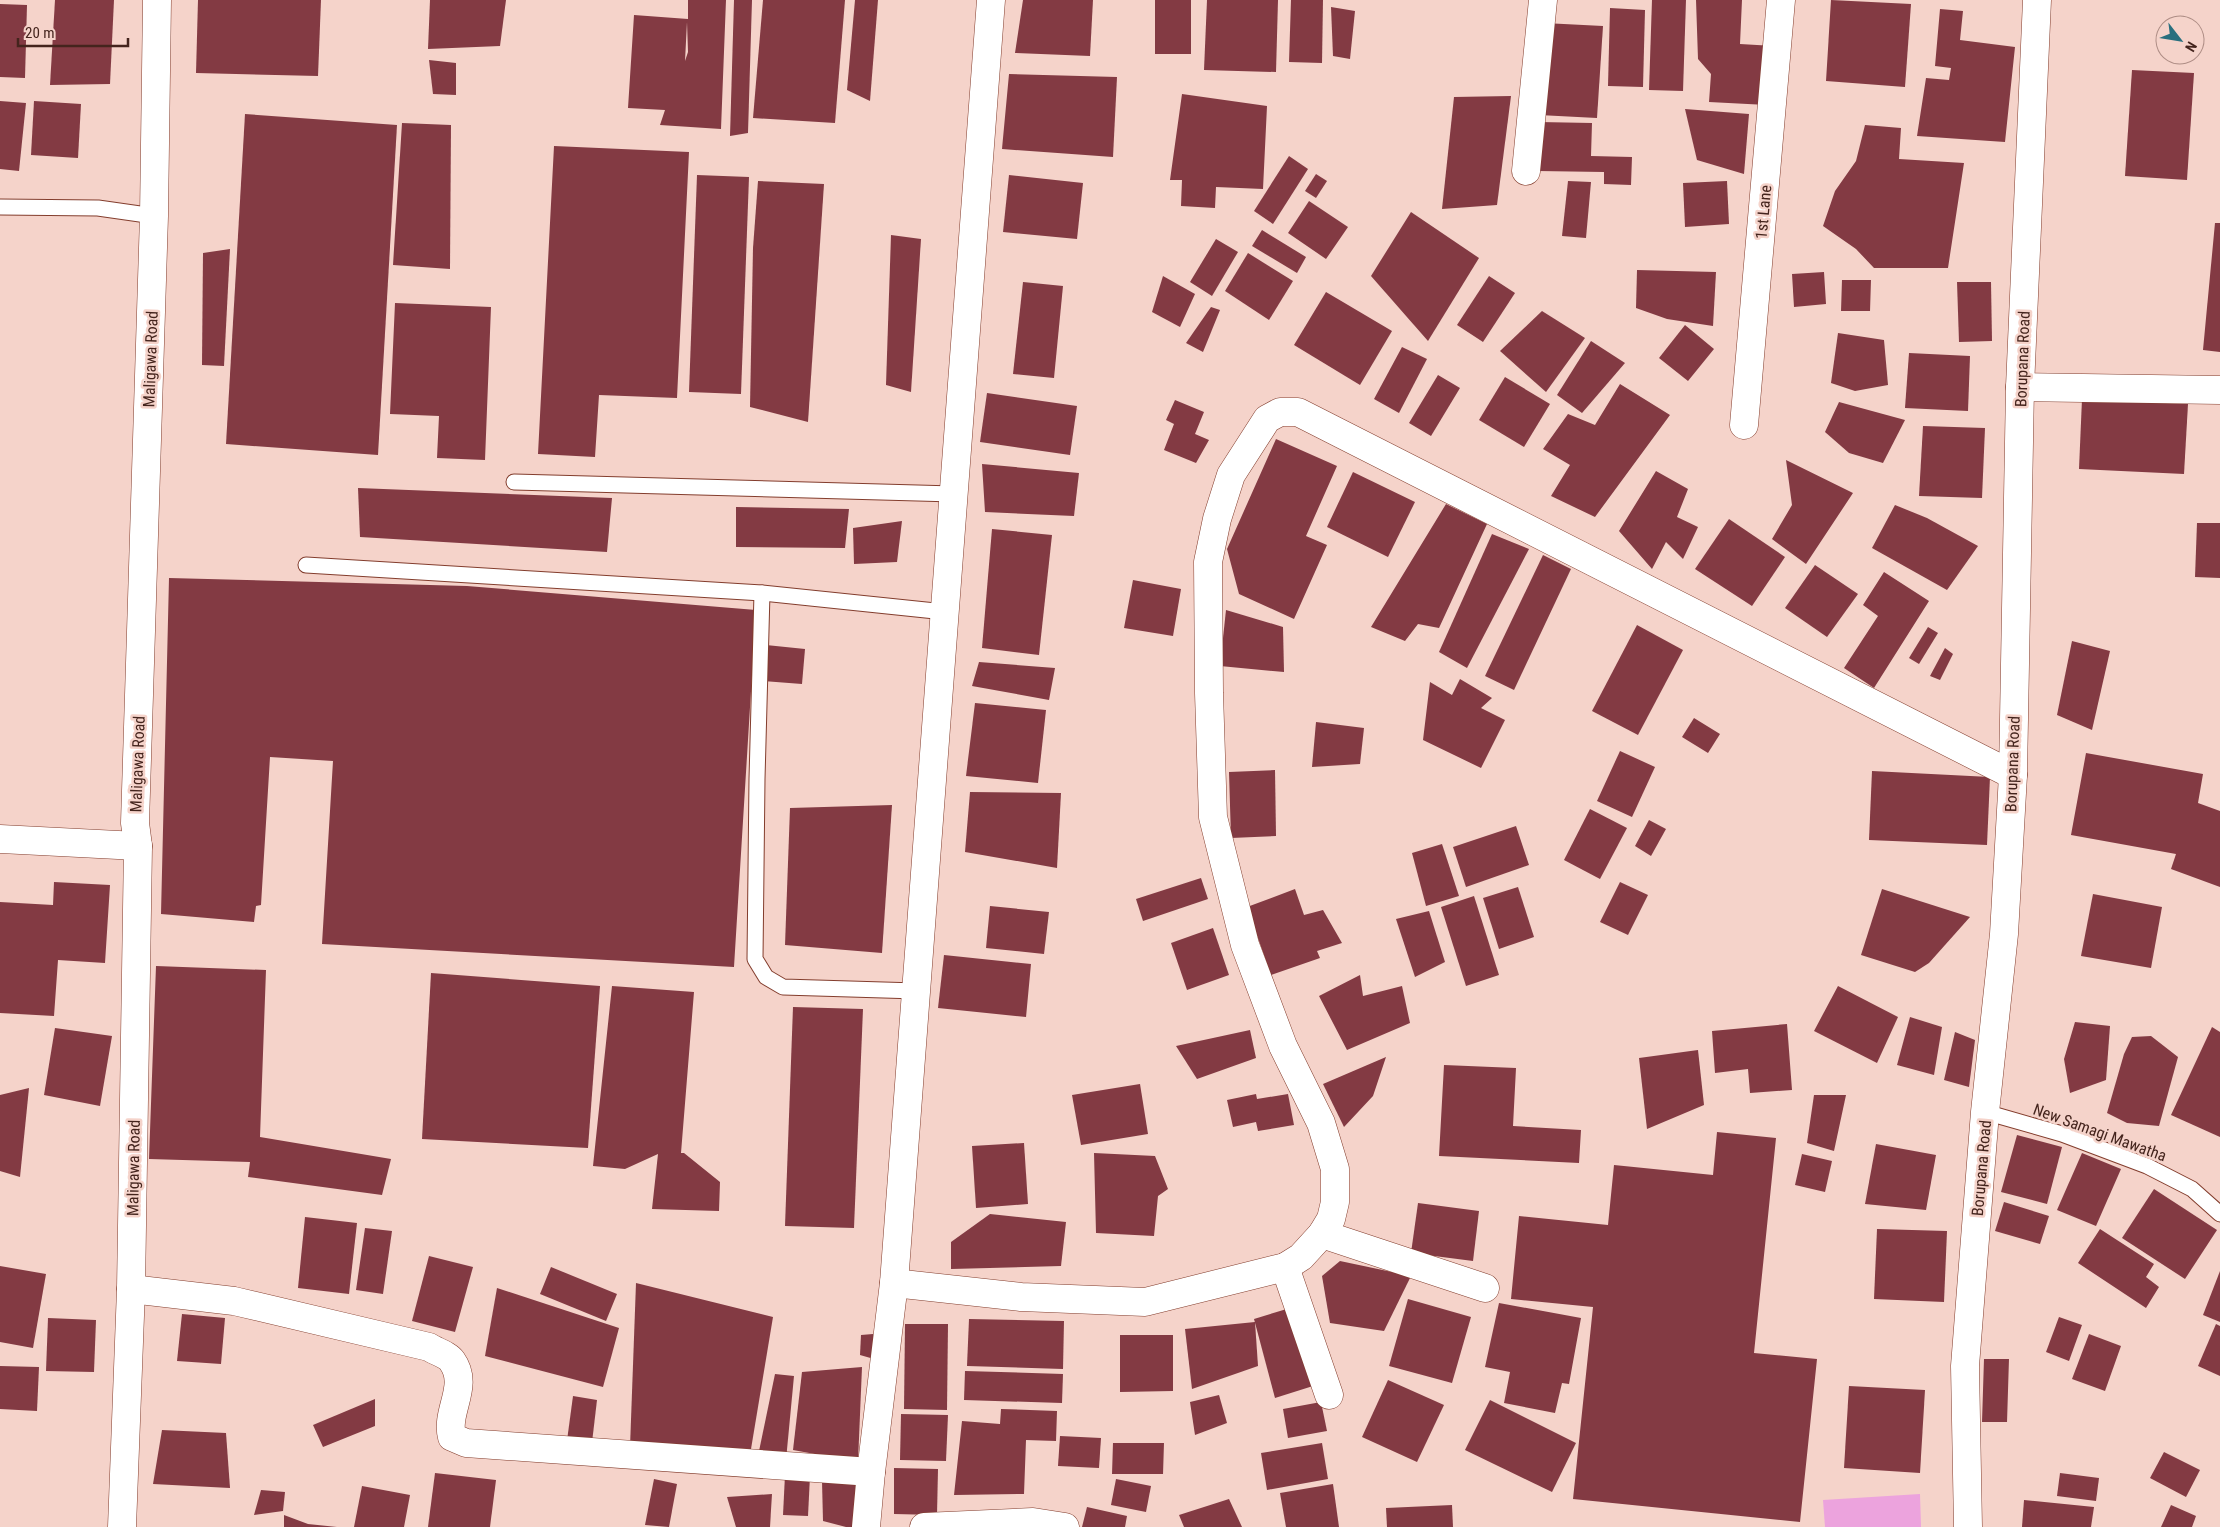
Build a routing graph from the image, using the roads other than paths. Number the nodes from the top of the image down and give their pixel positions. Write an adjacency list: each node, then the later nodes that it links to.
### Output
1 (157, 0): 8 (street, Maligawa Road)
2 (991, 0): 13 (street)
3 (1543, 0): 6 (street)
4 (1781, 0): 11 (street, 1st Lane)
5 (2037, 0): 9 (street, Borupana Road)
6 (1526, 171)
7 (0, 207): 8 (lane)
8 (154, 216): 19 (street, Maligawa Road)
9 (2020, 387): 10 (street); 17 (street, Borupana Road)
10 (2220, 390)
11 (1744, 425)
12 (514, 482): 13 (lane)
13 (954, 494): 16 (street)
14 (306, 565): 15 (lane)
15 (762, 593): 16 (lane); 20 (lane)
16 (945, 612): 20 (street)
17 (2013, 775): 21 (street, Borupana Road); 23 (street)
18 (0, 840): 19 (street)
19 (138, 846): 27 (street, Maligawa Road)
20 (917, 991): 25 (street)
21 (1986, 1112): 22 (lane, New Samagi Mawatha); 34 (street, Borupana Road)
22 (2220, 1214)
23 (1322, 1234): 24 (street); 26 (street)
24 (1285, 1267): 25 (street); 28 (street)
25 (894, 1283): 29 (street)
26 (1485, 1288)
27 (132, 1289): 29 (street); 30 (street, Maligawa Road)
28 (1329, 1395)
29 (871, 1472): 31 (street)
30 (122, 1527)
31 (866, 1527)
32 (924, 1527): 33 (street)
33 (1065, 1527)
34 (1968, 1527)

